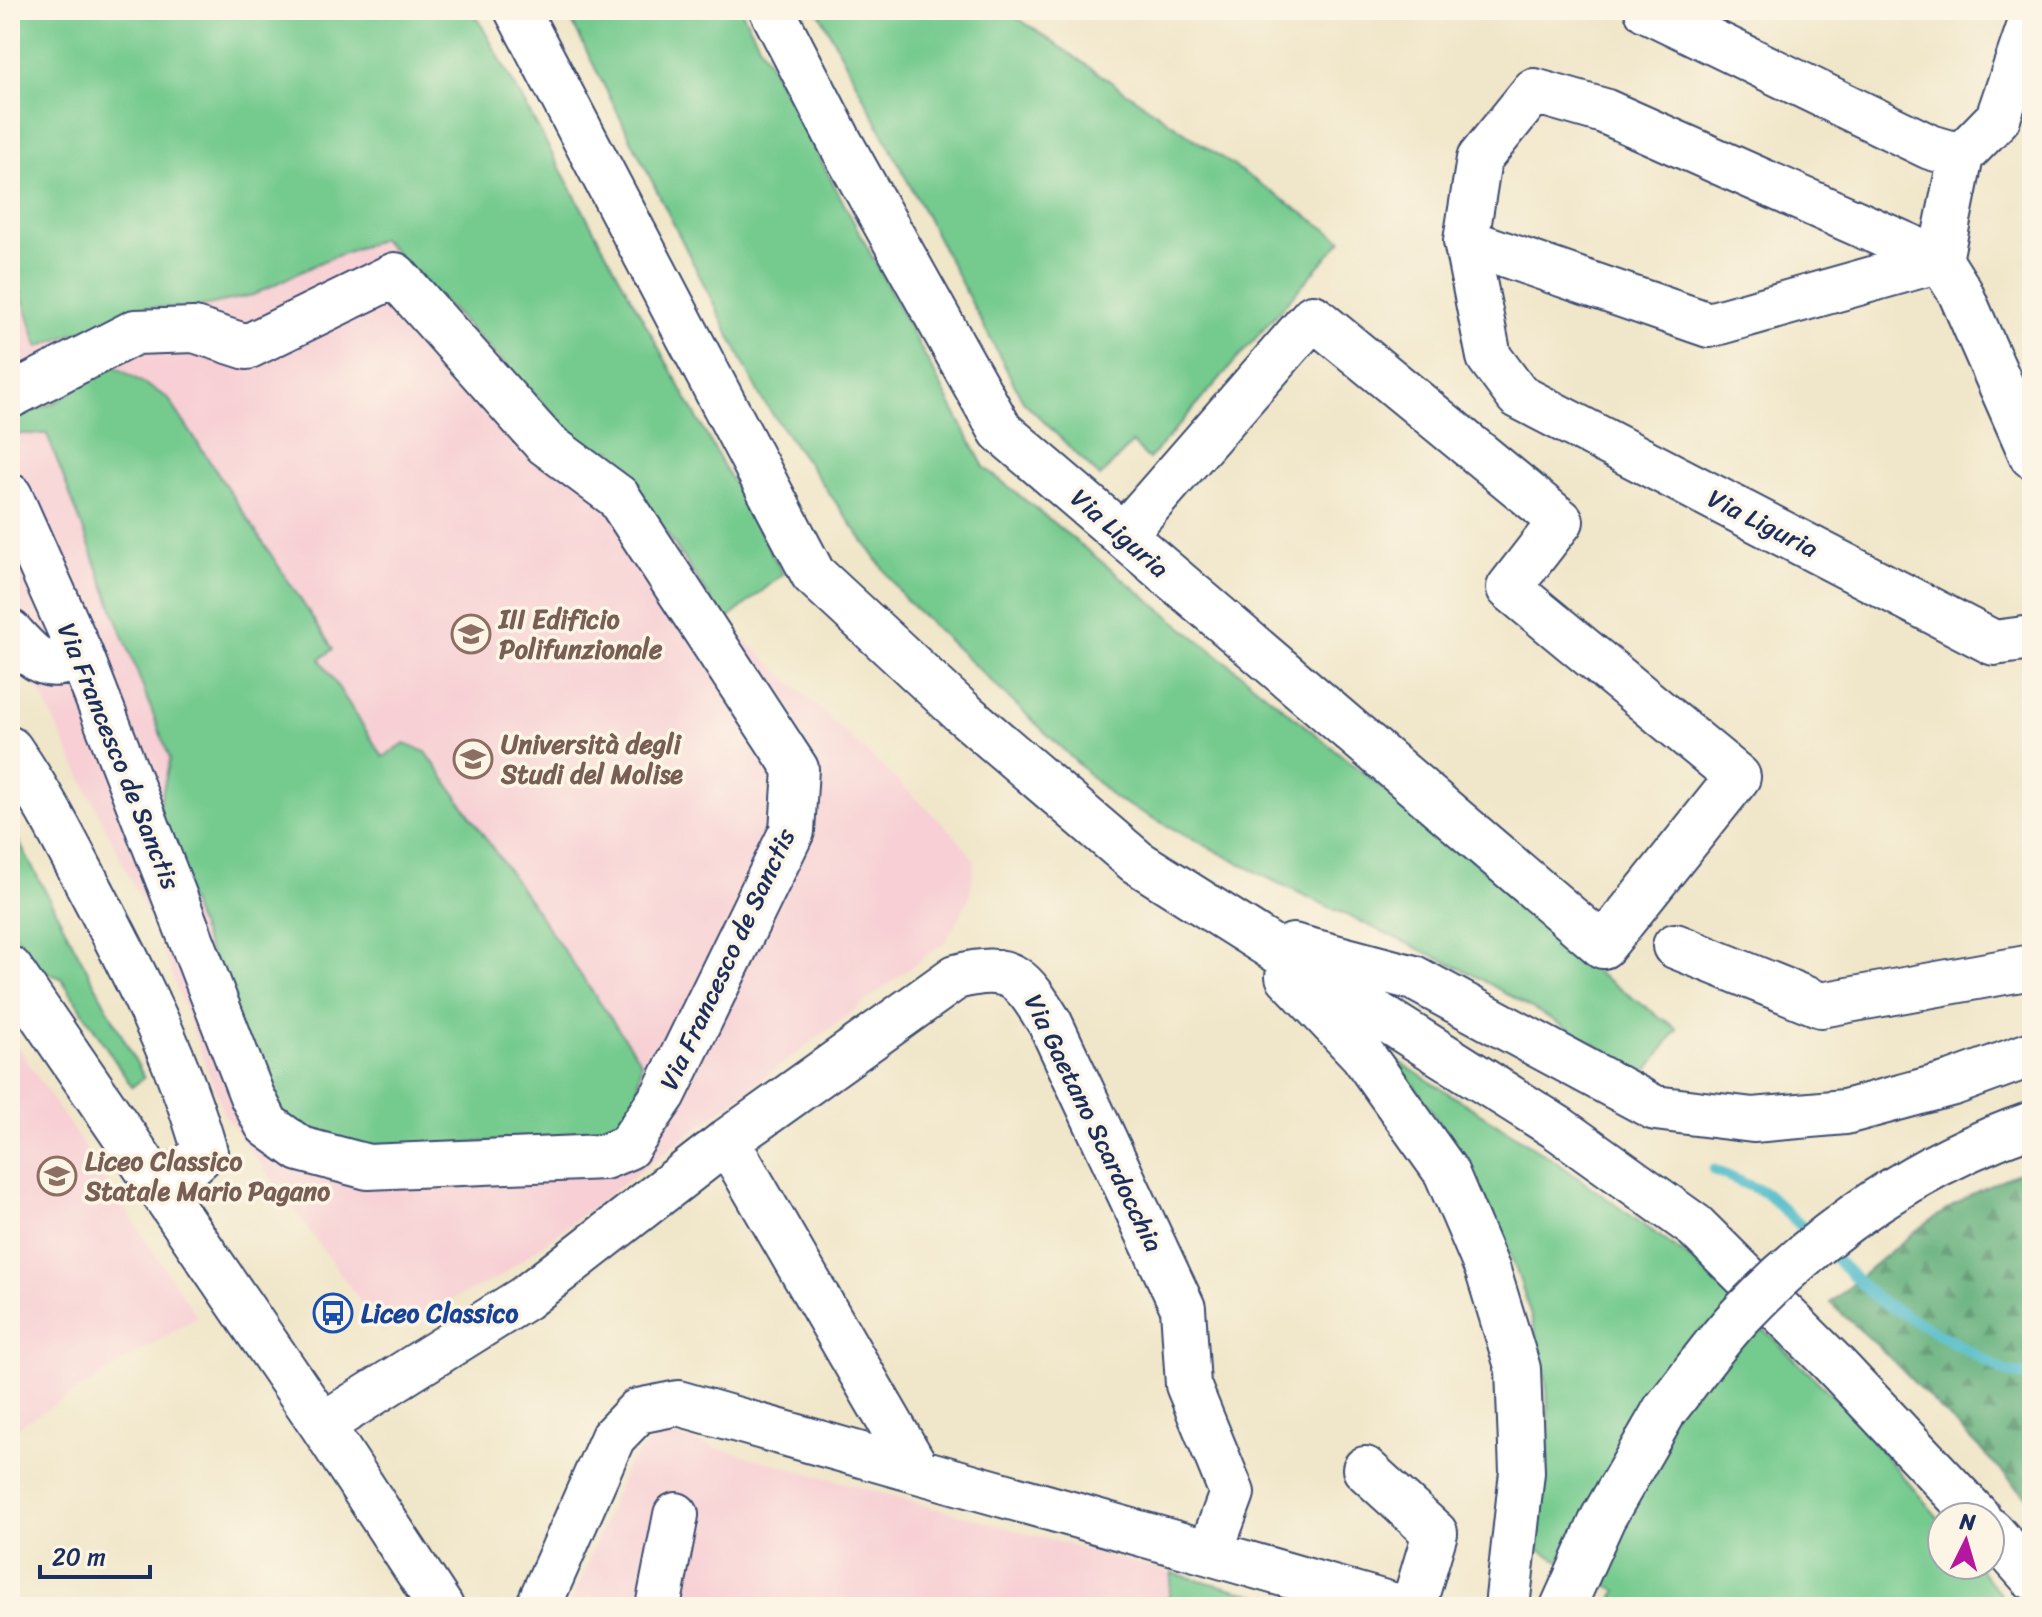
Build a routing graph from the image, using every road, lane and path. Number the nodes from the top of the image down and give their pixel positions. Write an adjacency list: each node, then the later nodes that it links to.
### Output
1 (517, 10): 16 (street)
2 (772, 10): 11 (street, Via Liguria)
3 (1647, 10): 5 (street)
4 (2032, 19): 5 (street)
5 (1961, 156): 7 (street)
6 (1466, 241): 7 (street); 7 (street, Via Liguria); 13 (street, Via Liguria)
7 (1940, 260): 9 (street)
8 (10, 396): 14 (street, Via Francesco de Sanctis)
9 (2032, 456)
10 (10, 496): 14 (street, Via Francesco de Sanctis)
11 (1123, 535): 11 (street, Via Liguria)
12 (10, 632): 14 (street)
13 (2032, 638)
14 (80, 653)
15 (10, 749): 23 (street)
16 (1248, 934): 20 (street); 27 (street); 37 (street)
17 (1675, 946): 18 (street)
18 (2032, 967)
19 (10, 969): 23 (street)
20 (2032, 1054)
21 (2032, 1124): 38 (street, bridge)
22 (727, 1141): 24 (street, Via Gaetano Scardocchia); 26 (street); 30 (street, Via Gaetano Scardocchia)
23 (162, 1190): 24 (street)
24 (322, 1425): 32 (street)
25 (1365, 1469): 36 (street)
26 (918, 1471): 30 (street); 33 (street)
27 (1963, 1501)
28 (676, 1515): 34 (street)
29 (2006, 1548): 31 (street)
30 (1210, 1553): 35 (street)
31 (2030, 1574)
32 (441, 1607)
33 (538, 1607)
34 (658, 1607)
35 (1399, 1607)
36 (1413, 1607)
37 (1507, 1607)
38 (1563, 1607)

